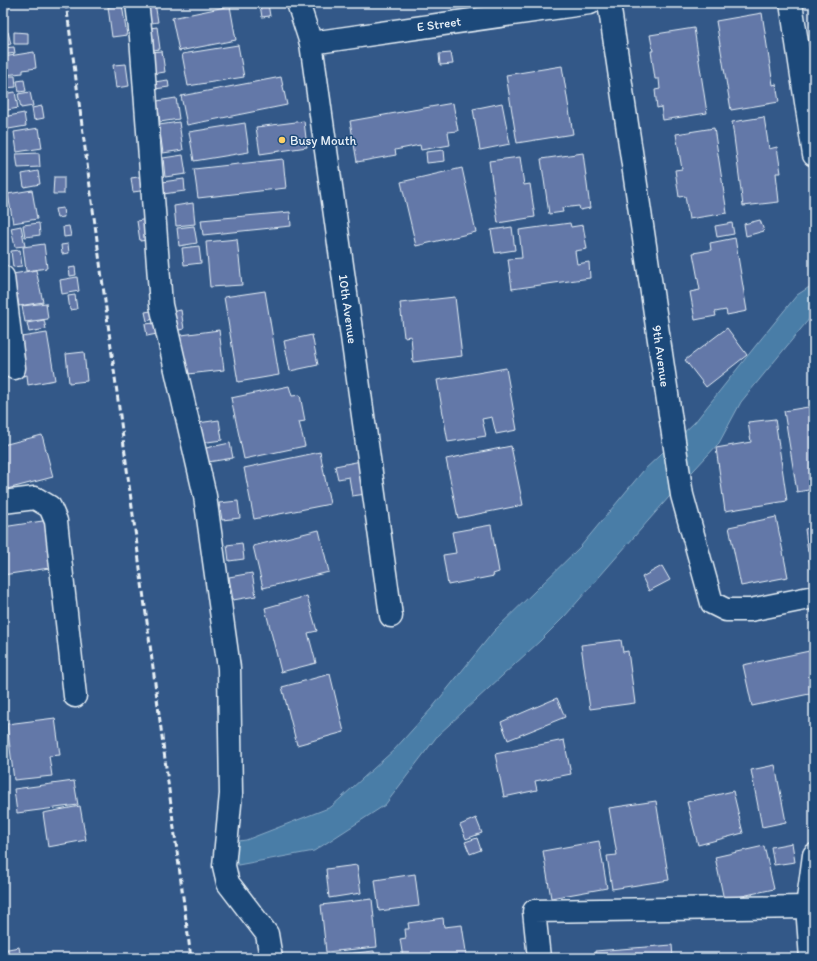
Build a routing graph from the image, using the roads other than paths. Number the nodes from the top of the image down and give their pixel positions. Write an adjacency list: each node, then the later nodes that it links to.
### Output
1 (137, 3): 16 (street)
2 (298, 3): 6 (street, 10th Avenue)
3 (590, 3): 6 (street, E Street)
4 (609, 3): 11 (street, 9th Avenue)
5 (791, 3): 7 (street)
6 (311, 43): 12 (street, 10th Avenue)
7 (814, 155)
8 (3, 277): 9 (street)
9 (14, 368)
10 (3, 502): 13 (street)
11 (814, 597)
12 (391, 616)
13 (75, 696)
14 (814, 855): 15 (street)
15 (807, 907): 17 (street); 18 (street)
16 (271, 958)
17 (539, 958)
18 (811, 958)

